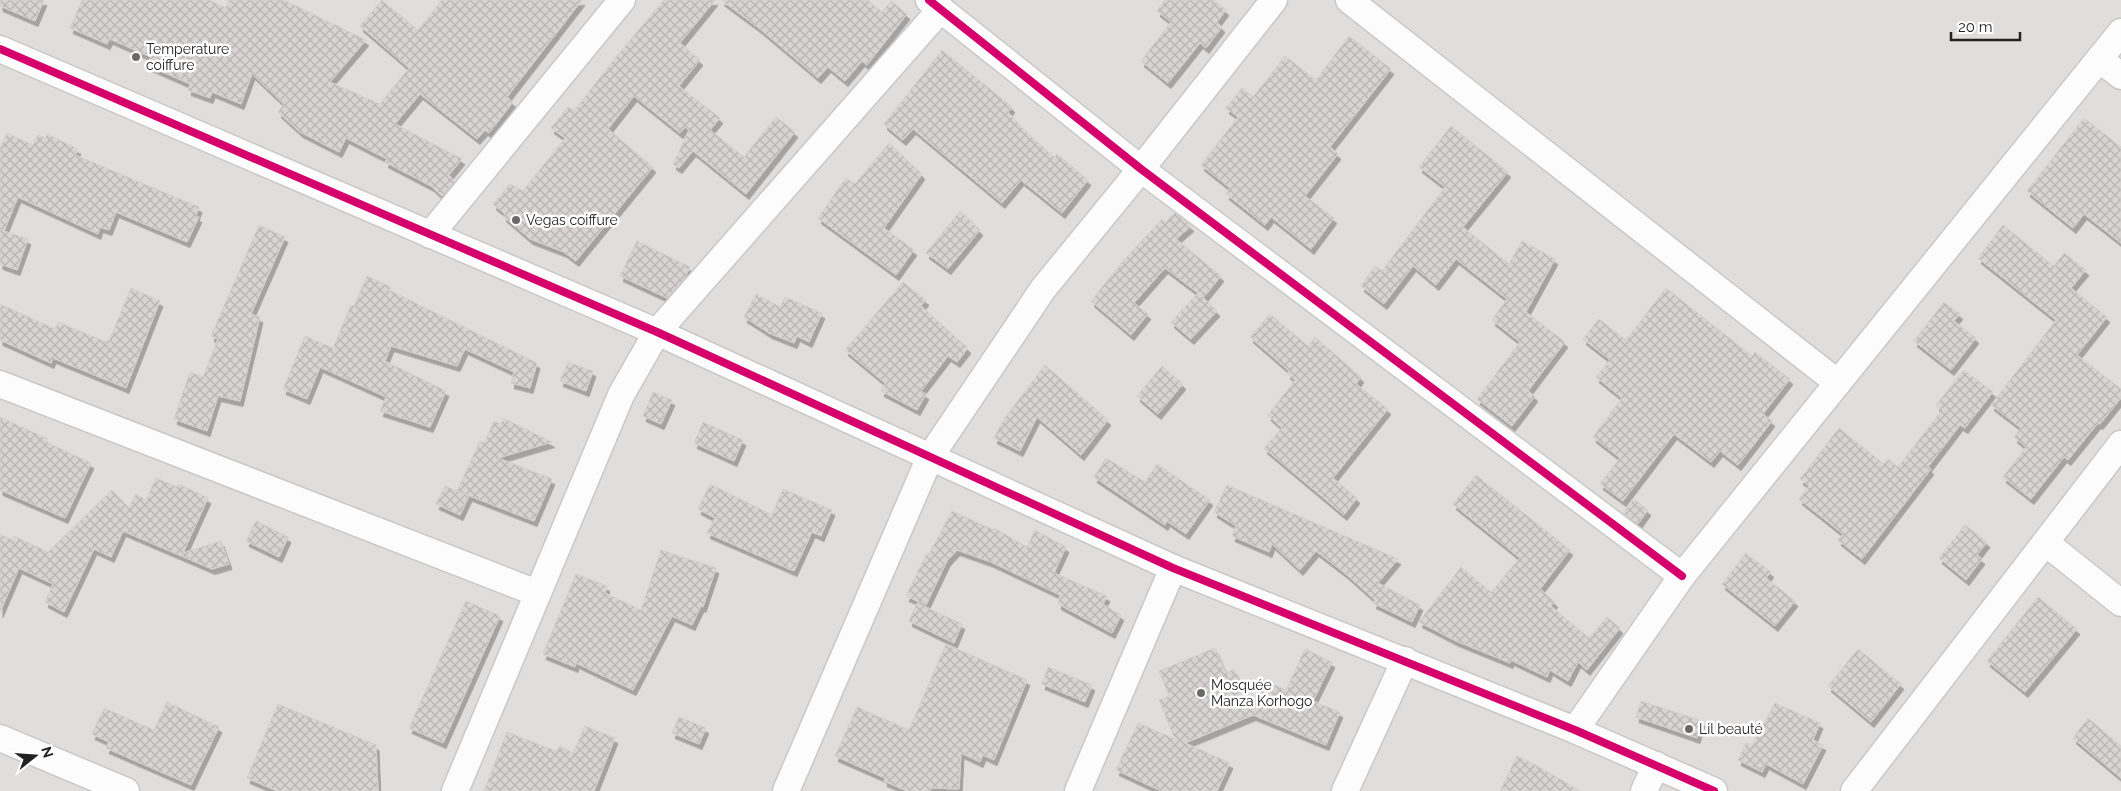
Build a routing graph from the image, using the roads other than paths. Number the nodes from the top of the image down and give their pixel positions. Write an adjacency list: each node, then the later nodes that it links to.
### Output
1 (622, 0): 10 (street)
2 (1274, 0): 9 (street)
3 (1349, 0): 12 (street)
4 (935, 4): 9 (street); 11 (street)
5 (2121, 32): 7 (street)
6 (0, 48): 10 (street)
7 (2099, 59): 8 (street); 12 (street)
8 (2121, 76)
9 (1141, 169): 15 (street); 18 (street)
10 (430, 235): 11 (street)
11 (657, 332): 15 (street); 19 (street)
12 (1838, 383): 18 (street)
13 (0, 384): 19 (street)
14 (2121, 444): 16 (street)
15 (930, 457): 17 (street); 27 (street)
16 (2046, 543): 20 (street); 32 (street)
17 (1173, 568): 21 (street); 28 (street)
18 (1682, 576): 22 (street)
19 (537, 593): 26 (street)
20 (2121, 603)
21 (1405, 660): 22 (street); 29 (street)
22 (1574, 730): 24 (street)
23 (0, 738): 25 (street)
24 (1656, 765): 30 (street); 31 (street)
25 (126, 791)
26 (455, 791)
27 (786, 791)
28 (1078, 791)
29 (1346, 791)
30 (1644, 791)
31 (1714, 791)
32 (1854, 791)

